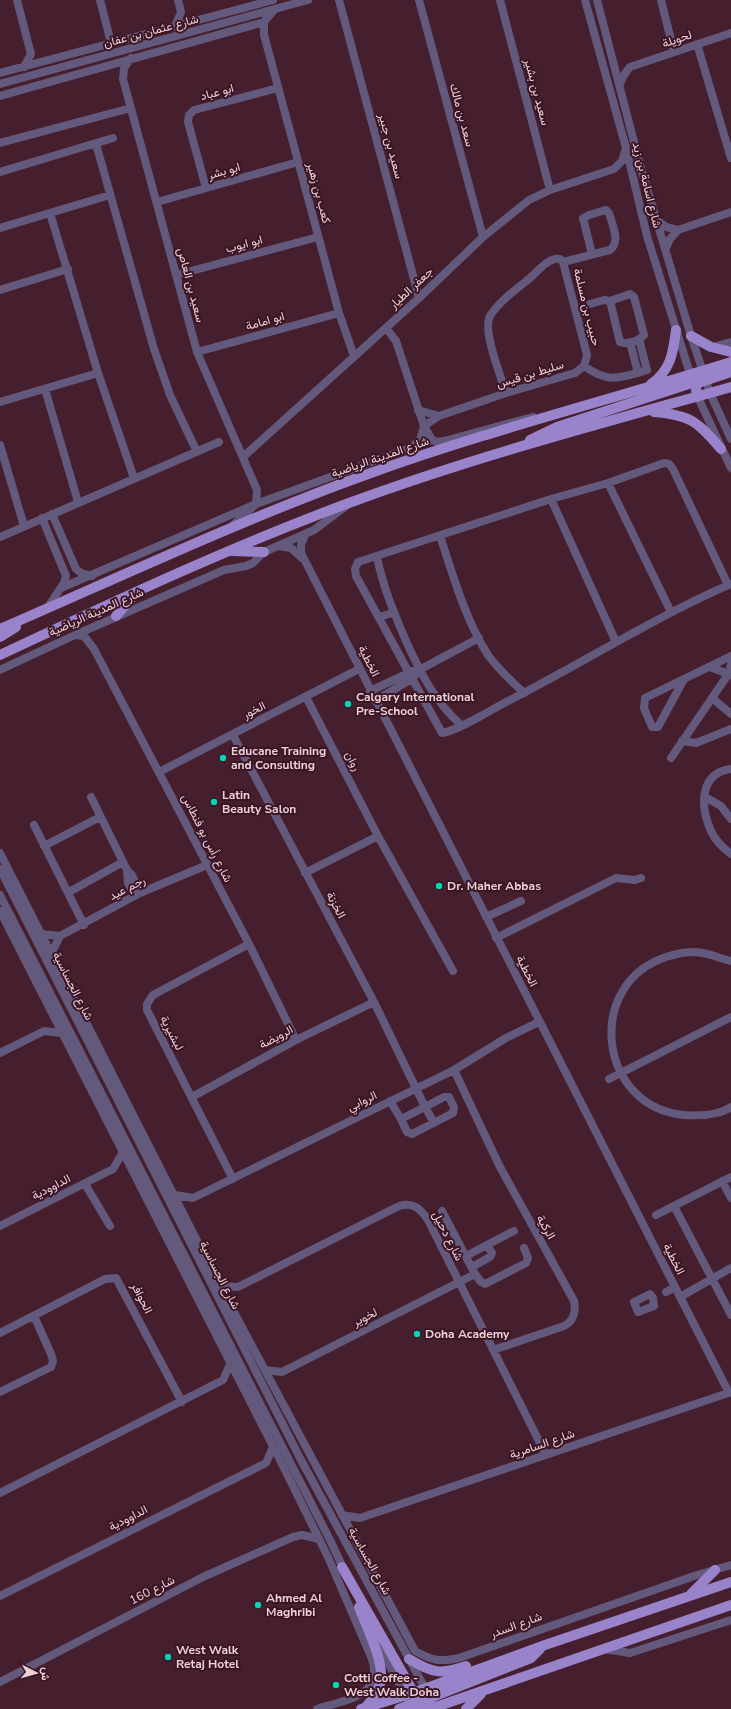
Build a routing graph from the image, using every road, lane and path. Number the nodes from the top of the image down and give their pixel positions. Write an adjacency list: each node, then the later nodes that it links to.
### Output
1 (17, 0): 25 (street)
2 (100, 0): 22 (street)
3 (178, 0): 14 (street)
4 (273, 0): 12 (street, شارع عثمان بن عفان)
5 (308, 0): 13 (street, شارع عثمان بن عفان)
6 (339, 0): 67 (street, سعيد بن جبير)
7 (419, 0): 60 (street, سعد بن مالك)
8 (500, 0): 51 (street, سعيد بن بشير)
9 (585, 0): 44 (street, شارع اسامة بن زيد)
10 (596, 0): 29 (street, شارع اسامة بن زيد)
11 (661, 0): 24 (street)
12 (260, 2): 15 (street, شارع عثمان بن عفان)
13 (274, 10): 16 (street); 30 (street, شارع عثمان بن عفان)
14 (180, 12): 15 (street); 18 (street)
15 (196, 21): 18 (street, شارع عثمان بن عفان)
16 (264, 22): 17 (street, شارع عثمان بن عفان); 21 (street, كعب بن زهير)
17 (253, 25): 21 (street); 27 (street, شارع عثمان بن عفان)
18 (175, 26): 20 (street, شارع عثمان بن عفان)
19 (731, 33): 23 (street, لحويلة)
20 (147, 34): 22 (street); 26 (street, شارع عثمان بن عفان)
21 (264, 35): 38 (street, كعب بن زهير)
22 (110, 39): 26 (street)
23 (697, 44): 24 (street, لحويلة); 45 (street)
24 (674, 52): 33 (street, لحويلة)
25 (31, 54): 28 (street); 31 (street)
26 (57, 58): 28 (street, شارع عثمان بن عفان)
27 (131, 58): 32 (street, شارع عثمان بن عفان); 35 (street)
28 (44, 62): 31 (street, شارع عثمان بن عفان)
29 (614, 62): 33 (street); 37 (street, شارع اسامة بن زيد)
30 (74, 65): 32 (street); 36 (street, شارع عثمان بن عفان)
31 (24, 67): 34 (street, شارع عثمان بن عفان)
32 (106, 67): 35 (street); 39 (street, شارع عثمان بن عفان)
33 (630, 67): 37 (street)
34 (0, 73)
35 (123, 80): 40 (street, سعيد بن العاص)
36 (0, 84)
37 (620, 84): 56 (street, شارع اسامة بن زيد)
38 (278, 88): 46 (street, كعب بن زهير); 50 (street, ابو عباد)
39 (0, 96)
40 (131, 108): 42 (street); 53 (street, سعيد بن العاص)
41 (113, 138): 43 (street)
42 (0, 143)
43 (96, 144): 48 (street); 52 (street)
44 (626, 148): 47 (street); 49 (street, شارع اسامة بن زيد)
45 (731, 158)
46 (298, 162): 50 (street, ابو بشر); 59 (street, كعب بن زهير)
47 (614, 169): 49 (street); 51 (street, جعفر الطيار)
48 (0, 172)
49 (632, 176): 72 (street, شارع اسامة بن زيد)
50 (206, 188): 53 (street, ابو بشر)
51 (550, 190): 60 (street, جعفر الطيار)
52 (110, 195): 55 (street); 107 (street)
53 (157, 202): 65 (street, سعيد بن العاص)
54 (731, 212): 58 (street)
55 (50, 213): 57 (street); 64 (street)
56 (658, 221): 58 (street); 61 (street, شارع اسامة بن زيد)
57 (0, 228)
58 (678, 230): 61 (street)
59 (318, 237): 65 (street, ابو ايوب); 70 (street, كعب بن زهير)
60 (483, 237): 67 (street, جعفر الطيار)
61 (666, 248): 73 (street, شارع اسامة بن زيد)
62 (592, 254): 62 (street); 63 (street)
63 (563, 262): 82 (street, حبيب بن مسلمة); 92 (street, حبيب بن مسلمة)
64 (68, 269): 66 (street); 84 (street)
65 (176, 275): 78 (street, سعيد بن العاص)
66 (0, 290)
67 (419, 298): 71 (street, جعفر الطيار)
68 (610, 301): 69 (street); 74 (street); 75 (street)
69 (590, 304)
70 (339, 313): 78 (street, ابو امامة); 80 (street, كعب بن زهير)
71 (386, 328): 80 (street, جعفر الطيار); 95 (street)
72 (676, 330): 87 (street, شارع اسامة بن زيد); 90 (main road)
73 (691, 336): 77 (main road); 86 (street, شارع اسامة بن زيد)
74 (639, 339): 75 (street); 85 (street)
75 (630, 342): 85 (street)
76 (731, 342): 77 (street)
77 (711, 347): 79 (main road)
78 (197, 352): 108 (street, سعيد بن العاص)
79 (731, 352)
80 (354, 356): 108 (street, جعفر الطيار)
81 (731, 362): 86 (main road)
82 (584, 366): 85 (street); 92 (street, سليط بن قيس)
83 (731, 372): 86 (main road)
84 (98, 373): 89 (street); 110 (street)
85 (638, 373)
86 (704, 375): 87 (main road); 91 (street, شارع اسامة بن زيد); 93 (main road)
87 (691, 379): 90 (main road, شارع المدينة الرياضية); 93 (street, شارع اسامة بن زيد); 105 (main road)
88 (731, 386): 91 (main road, شارع المدينة الرياضية)
89 (45, 389): 94 (street); 115 (street)
90 (643, 389): 97 (main road, شارع المدينة الرياضية)
91 (710, 392): 93 (main road, شارع المدينة الرياضية); 100 (street, شارع اسامة بن زيد)
92 (506, 393): 98 (street, سليط بن قيس)
93 (697, 397): 96 (main road, شارع المدينة الرياضية); 106 (street, شارع اسامة بن زيد)
94 (0, 402)
95 (418, 410): 98 (street); 99 (street)
96 (646, 412): 105 (main road, شارع المدينة الرياضية); 106 (main road)
97 (551, 415): 101 (street); 121 (main road, شارع المدينة الرياضية)
98 (439, 416): 99 (street, سليط بن قيس)
99 (424, 426): 101 (street); 104 (street)
100 (731, 439)
101 (432, 440): 104 (street, شارع المدينة الرياضية)
102 (219, 442): 107 (street)
103 (0, 445): 120 (street)
104 (413, 446): 113 (street, شارع المدينة الرياضية)
105 (520, 446): 116 (main road, شارع المدينة الرياضية)
106 (721, 449): 109 (street, شارع اسامة بن زيد)
107 (197, 452): 110 (street)
108 (243, 457): 112 (street, سعيد بن العاص)
109 (731, 468)
110 (134, 478): 115 (street)
111 (608, 483): 114 (street); 131 (street); 135 (street)
112 (257, 490): 113 (street); 117 (street, سعيد بن العاص)
113 (279, 496): 117 (street, شارع المدينة الرياضية)
114 (551, 499): 123 (street); 147 (street)
115 (78, 502): 118 (street)
116 (349, 503): 122 (street, شارع المدينة الرياضية); 126 (main road, شارع المدينة الرياضية)
117 (256, 504): 121 (street); 130 (street, شارع المدينة الرياضية)
118 (52, 514): 119 (street); 130 (street)
119 (42, 518): 120 (street); 132 (street)
120 (24, 526): 124 (street)
121 (230, 527): 134 (main road, شارع المدينة الرياضية)
122 (305, 535): 125 (street, شارع المدينة الرياضية); 129 (street, الخطية)
123 (440, 536): 128 (street); 146 (street)
124 (0, 537)
125 (278, 546): 127 (street, شارع المدينة الرياضية); 129 (street, الخطية)
126 (227, 551): 127 (main road); 133 (main road, شارع المدينة الرياضية)
127 (264, 552): 138 (street, شارع المدينة الرياضية)
128 (377, 557): 136 (street); 139 (street)
129 (304, 560): 153 (street, الخطية)
130 (92, 576): 132 (street, شارع المدينة الرياضية)
131 (729, 585): 135 (street)
132 (61, 588): 134 (street, شارع المدينة الرياضية)
133 (138, 591): 138 (main road); 149 (main road, شارع المدينة الرياضية)
134 (48, 607): 137 (main road, شارع المدينة الرياضية)
135 (671, 612): 147 (street)
136 (393, 613): 139 (street); 155 (street)
137 (33, 614): 140 (main road, شارع المدينة الرياضية); 145 (main road)
138 (116, 616): 142 (street, شارع المدينة الرياضية)
139 (378, 617): 157 (street)
140 (18, 621): 141 (main road); 143 (main road, شارع المدينة الرياضية)
141 (0, 623)
142 (98, 624): 144 (street, شارع المدينة الرياضية); 148 (street, شارع رأس بو فنطاس)
143 (0, 629)
144 (74, 634): 148 (street, شارع رأس بو فنطاس); 154 (street, شارع المدينة الرياضية)
145 (0, 637)
146 (479, 638): 155 (street); 160 (street)
147 (616, 642): 160 (street)
148 (94, 649): 171 (street, شارع رأس بو فنطاس)
149 (0, 655)
150 (731, 656): 152 (street)
151 (731, 664): 156 (street)
152 (710, 667): 156 (street); 158 (street)
153 (359, 669): 159 (street, الخطية); 161 (street, الخور)
154 (0, 670)
155 (419, 670): 157 (street); 165 (street)
156 (730, 674): 162 (street)
157 (411, 675): 159 (street); 163 (street); 165 (street)
158 (684, 679): 158 (street)
159 (370, 691): 163 (street, الخطية)
160 (524, 693): 165 (street)
161 (306, 697): 167 (street, الخور); 177 (street, روان)
162 (712, 698): 164 (street); 168 (street)
163 (375, 700): 191 (street, الخطية)
164 (731, 714)
165 (461, 725)
166 (731, 729): 168 (street)
167 (233, 735): 171 (street, الخور); 184 (street, الخزنة)
168 (682, 741): 169 (street)
169 (671, 758)
170 (731, 770): 172 (street)
171 (159, 772): 182 (street, شارع رأس بو فنطاس)
172 (704, 797): 175 (street); 180 (street)
173 (91, 798): 174 (street)
174 (100, 817): 178 (street); 181 (street)
175 (731, 819)
176 (34, 825): 178 (street)
177 (378, 836): 184 (street); 200 (street, روان)
178 (44, 846): 186 (street)
179 (0, 853): 193 (street, شارع الجساسية)
180 (731, 854)
181 (123, 862): 186 (street); 188 (street)
182 (207, 865): 188 (street, رجم عيد); 196 (street, شارع رأس بو فنطاس)
183 (0, 869): 201 (street, شارع الجساسية)
184 (304, 873): 204 (street, الخزنة)
185 (641, 878): 195 (street)
186 (69, 892): 192 (street)
187 (0, 895): 202 (street, شارع الجساسية)
188 (137, 895): 192 (street, رجم عيد)
189 (521, 900): 191 (street)
190 (0, 911): 203 (street)
191 (486, 917): 195 (street, الخطية)
192 (84, 925): 194 (street, رجم عيد)
193 (41, 934): 194 (street); 197 (street, شارع الجساسية)
194 (60, 936): 197 (street)
195 (496, 938): 207 (street, الخطية)
196 (249, 944): 210 (street, شارع رأس بو فنطاس); 218 (street, لبشيرية)
197 (51, 954): 199 (street, شارع الجساسية)
198 (731, 961): 215 (street)
199 (57, 966): 201 (street); 231 (street, شارع الجساسية)
200 (453, 971)
201 (57, 981): 228 (street, شارع الجساسية)
202 (48, 989): 203 (street); 213 (street, شارع الجساسية)
203 (45, 1000): 205 (street)
204 (374, 1002): 210 (street, الرويضة); 217 (street, الخزنة)
205 (53, 1016): 208 (street); 209 (street)
206 (731, 1017): 215 (street)
207 (539, 1022): 214 (street, الروابي); 256 (street, الخطية)
208 (44, 1031): 209 (street); 211 (street)
209 (61, 1033): 212 (street)
210 (296, 1040): 218 (street, الرويضة)
211 (0, 1053)
212 (72, 1053): 213 (street); 224 (street)
213 (82, 1056): 234 (street, شارع الجساسية)
214 (454, 1070): 217 (street, الروابي); 267 (street, الركية)
215 (620, 1072): 216 (street); 221 (street)
216 (609, 1079)
217 (417, 1087): 219 (street, الروابي); 220 (street, الخزنة)
218 (192, 1097): 229 (street, لبشيرية)
219 (390, 1101): 222 (street); 229 (street, الروابي)
220 (425, 1107): 222 (street); 223 (street, الخزنة); 223 (street)
221 (731, 1107)
222 (401, 1119): 223 (street)
223 (434, 1123)
224 (123, 1152): 225 (street); 226 (street)
225 (113, 1169): 226 (street); 232 (street, الداوودية)
226 (131, 1170): 233 (street)
227 (731, 1177): 230 (street)
228 (157, 1178): 231 (street); 246 (street, شارع الجساسية)
229 (233, 1179): 236 (street, الروابي)
230 (722, 1181): 237 (street); 238 (street)
231 (169, 1183): 235 (street, شارع الجساسية)
232 (85, 1184): 243 (street, الداوودية); 244 (street)
233 (140, 1187): 234 (street); 265 (street)
234 (150, 1189): 263 (street, شارع الجساسية)
235 (175, 1195): 236 (street); 241 (street, شارع الجساسية)
236 (193, 1198): 241 (street)
237 (731, 1198)
238 (674, 1206): 240 (street); 252 (street)
239 (442, 1211): 249 (street)
240 (656, 1215)
241 (186, 1216): 242 (street, شارع الجساسية)
242 (190, 1225): 246 (street); 254 (street, شارع الجساسية)
243 (0, 1226)
244 (110, 1226)
245 (514, 1231): 247 (street)
246 (189, 1240): 264 (street, شارع الجساسية)
247 (487, 1245): 249 (street); 251 (street, لخوير)
248 (524, 1248): 251 (street)
249 (466, 1256): 251 (street)
250 (731, 1268): 252 (street)
251 (473, 1270): 253 (street, لخوير)
252 (711, 1278): 258 (street); 260 (street)
253 (458, 1283): 255 (street, شارع دحيل); 267 (street, شارع دحيل); 270 (street, لخوير)
254 (220, 1286): 255 (street, شارع دحيل); 259 (street, شارع الجساسية)
255 (238, 1287): 259 (street)
256 (675, 1287): 257 (street); 258 (street, الخطية)
257 (660, 1295)
258 (680, 1297): 275 (street, الخطية)
259 (230, 1303): 266 (street, شارع الجساسية)
260 (731, 1315)
261 (34, 1316): 262 (street, الحوافر); 274 (street); 277 (street, الحوافر)
262 (0, 1333)
263 (227, 1339): 265 (street); 278 (street, شارع الجساسية)
264 (241, 1341): 266 (street); 292 (street, شارع الجساسية)
265 (223, 1350): 268 (street)
266 (254, 1350): 269 (street, شارع الجساسية)
267 (492, 1350): 280 (street, شارع دحيل)
268 (230, 1364): 271 (street); 272 (street)
269 (265, 1370): 270 (street); 273 (street, شارع الجساسية)
270 (282, 1372): 273 (street)
271 (223, 1380): 272 (street); 277 (street)
272 (240, 1382): 276 (street)
273 (276, 1388): 284 (street, شارع الجساسية)
274 (0, 1392)
275 (730, 1392): 280 (street, شارع السامرية)
276 (250, 1401): 278 (street); 279 (street)
277 (182, 1402): 283 (street)
278 (259, 1402): 290 (street, شارع الجساسية)
279 (273, 1446): 281 (street); 282 (street)
280 (546, 1455): 285 (street, شارع السامرية)
281 (266, 1463): 282 (street); 295 (street, الداوودية)
282 (283, 1466): 287 (street)
283 (0, 1493)
284 (342, 1516): 285 (street, شارع السامرية); 286 (street, شارع الجساسية)
285 (360, 1518): 286 (street)
286 (352, 1533): 288 (street, شارع الجساسية)
287 (319, 1539): 289 (street); 303 (street, شارع 160)
288 (362, 1553): 292 (street); 293 (street, شارع السدر)
289 (328, 1557): 290 (street); 310 (street)
290 (341, 1564): 298 (street, شارع الجساسية); 307 (main road)
291 (731, 1565): 293 (street, شارع السدر)
292 (360, 1567): 302 (street, شارع الجساسية)
293 (715, 1570): 296 (main road)
294 (731, 1582): 296 (main road)
295 (0, 1596)
296 (689, 1596): 300 (main road)
297 (731, 1604): 301 (main road)
298 (359, 1607): 307 (street, شارع الجساسية); 308 (main road)
299 (731, 1620): 301 (street)
300 (545, 1645): 302 (main road); 304 (main road); 306 (main road)
301 (603, 1649): 305 (main road)
302 (409, 1659): 304 (street, شارع الجساسية)
303 (0, 1682)
304 (425, 1688): 306 (street, شارع الجساسية); 307 (main road)
305 (485, 1690): 309 (main road); 312 (main road)
306 (430, 1698): 307 (main road); 309 (street, شارع الجساسية)
307 (415, 1703): 308 (main road); 309 (main road); 311 (main road)
308 (363, 1708)
309 (434, 1708)
310 (317, 1709)
311 (399, 1709)
312 (466, 1709)

